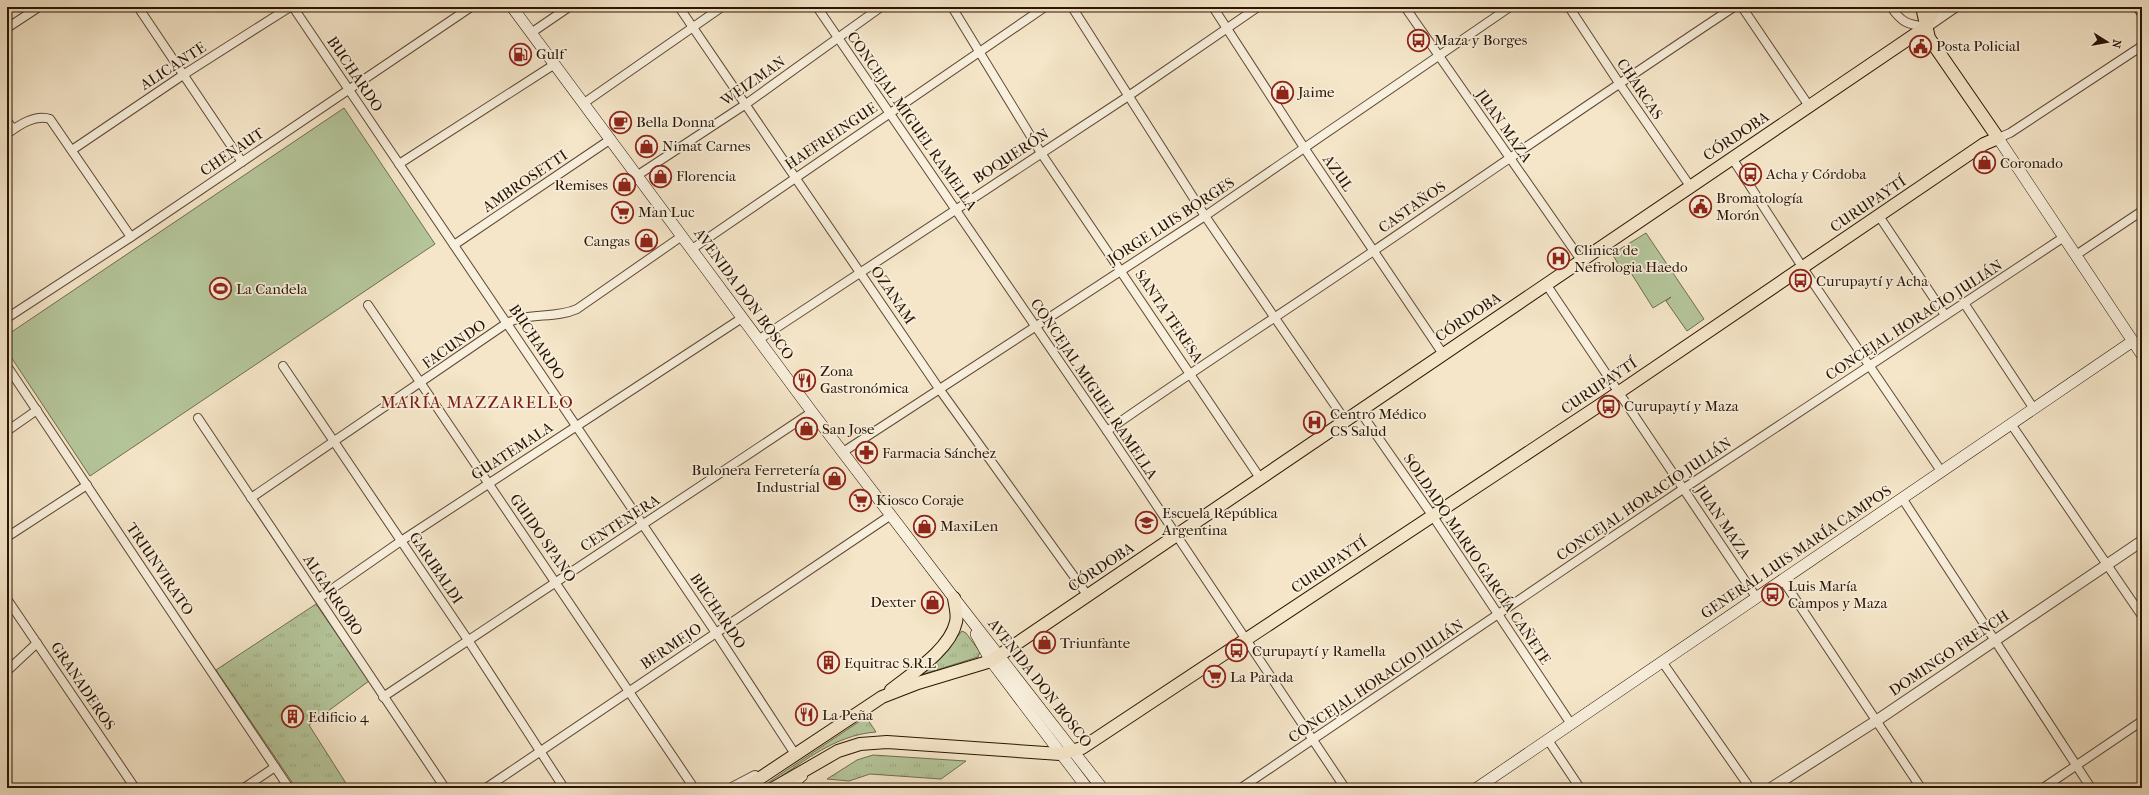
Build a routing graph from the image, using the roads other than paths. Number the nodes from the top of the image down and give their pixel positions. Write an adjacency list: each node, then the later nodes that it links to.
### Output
1 (39, 7): 28 (street)
2 (138, 7): 37 (street)
3 (291, 7): 37 (street, ALICANTE); 39 (street, BUCHARDO)
4 (471, 7): 39 (street, CHENAUT)
5 (512, 7): 31 (main road, AVENIDA DON BOSCO)
6 (569, 7): 31 (street)
7 (680, 7): 29 (street, OZANAM)
8 (722, 7): 29 (street)
9 (817, 7): 32 (street, CONCEJAL MIGUEL RAMELLA)
10 (881, 7): 32 (street, WEIZMAN)
11 (952, 7): 34 (street, SANTA TERESA)
12 (1045, 7): 34 (street, HAEFREINGUE)
13 (1072, 7): 40 (street)
14 (1213, 7): 30 (street, AZUL)
15 (1258, 7): 30 (street, BOQUERÓN)
16 (1405, 7): 35 (street, JUAN MAZA)
17 (1510, 7): 35 (street, JORGE LUIS BORGES)
18 (1569, 7): 38 (street, CHARCAS)
19 (1734, 7): 38 (street, CASTAÑOS)
20 (1742, 7): 43 (street)
21 (1891, 7): 27 (street)
22 (1922, 7): 27 (main road)
23 (1934, 7): 27 (main road)
24 (1955, 7): 27 (street, CÓRDOBA)
25 (2137, 7): 26 (street)
26 (2142, 14)
27 (1926, 27): 43 (main road, CÓRDOBA); 47 (main road)
28 (7, 28)
29 (693, 28): 41 (street); 42 (street, OZANAM)
30 (1226, 29): 40 (street, BOQUERÓN); 49 (street, AZUL)
31 (532, 33): 36 (main road, AVENIDA DON BOSCO)
32 (837, 38): 42 (street, WEIZMAN); 44 (street, CONCEJAL MIGUEL RAMELLA)
33 (2142, 46): 47 (street, CURUPAYTÍ)
34 (981, 52): 44 (street, HAEFREINGUE); 51 (street, SANTA TERESA)
35 (1439, 56): 49 (street, JORGE LUIS BORGES); 52 (street, JUAN MAZA)
36 (554, 64): 41 (main road, AVENIDA DON BOSCO); 55 (street)
37 (183, 75): 50 (street, ALICANTE); 54 (street)
38 (1619, 83): 52 (street, CASTAÑOS); 58 (street, CHARCAS)
39 (348, 89): 54 (street, CHENAUT); 55 (street, BUCHARDO)
40 (1127, 97): 51 (street, BOQUERÓN); 61 (street)
41 (584, 103): 48 (main road, AVENIDA DON BOSCO)
42 (746, 104): 56 (street, WEIZMAN); 57 (street, OZANAM)
43 (1809, 106): 53 (main road, CÓRDOBA)
44 (890, 113): 57 (street, HAEFREINGUE); 59 (street, CONCEJAL MIGUEL RAMELLA)
45 (7, 121): 46 (street)
46 (10, 132): 50 (street)
47 (1998, 138): 62 (main road, CURUPAYTÍ); 65 (main road)
48 (610, 139): 56 (main road, AVENIDA DON BOSCO); 66 (street, AMBROSETTI)
49 (1305, 149): 61 (street, JORGE LUIS BORGES); 68 (street, AZUL)
50 (72, 150): 64 (street)
51 (1041, 153): 59 (street, BOQUERÓN); 72 (street, SANTA TERESA)
52 (1509, 157): 68 (street, CASTAÑOS); 70 (street, JUAN MAZA)
53 (1732, 158): 58 (main road, CÓRDOBA); 71 (street)
54 (242, 162): 64 (street, CHENAUT)
55 (400, 164): 66 (street, BUCHARDO)
56 (638, 175): 63 (main road, AVENIDA DON BOSCO)
57 (796, 176): 67 (street, HAEFREINGUE); 73 (street, OZANAM)
58 (1690, 186): 70 (main road, CÓRDOBA)
59 (956, 209): 73 (street, BOQUERÓN); 82 (street, CONCEJAL MIGUEL RAMELLA)
60 (2142, 211): 69 (street)
61 (1205, 216): 72 (street, JORGE LUIS BORGES); 78 (street)
62 (1878, 216): 71 (main road, CURUPAYTÍ); 77 (street)
63 (682, 236): 67 (main road, AVENIDA DON BOSCO); 81 (street, FACUNDO)
64 (131, 237): 79 (street, CHENAUT)
65 (2064, 237): 69 (main road); 75 (street, CONCEJAL HORACIO JULIÁN)
66 (454, 245): 81 (street, BUCHARDO)
67 (692, 249): 80 (main road, AVENIDA DON BOSCO)
68 (1375, 250): 78 (street, CASTAÑOS); 85 (street, AZUL)
69 (2076, 255): 84 (main road)
70 (1581, 260): 74 (main road, CÓRDOBA)
71 (1803, 268): 89 (street); 93 (main road, CURUPAYTÍ)
72 (1122, 270): 82 (street, JORGE LUIS BORGES); 90 (street, SANTA TERESA)
73 (861, 272): 83 (street, BOQUERÓN); 92 (street, OZANAM)
74 (1546, 284): 85 (main road, CÓRDOBA); 93 (street, JUAN MAZA)
75 (1964, 303): 77 (street, CONCEJAL HORACIO JULIÁN); 94 (street)
76 (368, 305): 91 (street, GUIDO SPANO)
77 (1945, 315): 89 (street, CONCEJAL HORACIO JULIÁN)
78 (1274, 317): 90 (street, CASTAÑOS); 99 (street)
79 (7, 318)
80 (742, 318): 83 (main road, AVENIDA DON BOSCO); 101 (street, GUATEMALA)
81 (507, 323): 91 (street, FACUNDO); 101 (street, BUCHARDO)
82 (1035, 327): 92 (street, JORGE LUIS BORGES); 103 (street, CONCEJAL MIGUEL RAMELLA)
83 (758, 340): 97 (main road, AVENIDA DON BOSCO)
84 (2133, 342): 86 (main road); 94 (main road, GENERAL LUIS MARÍA CAMPOS)
85 (1443, 354): 96 (main road, CÓRDOBA)
86 (2142, 356)
87 (7, 366): 95 (street, TRIUNVIRATO)
88 (283, 366): 104 (street, GARIBALDI)
89 (1869, 366): 106 (street); 110 (street, CONCEJAL HORACIO JULIÁN)
90 (1190, 372): 103 (street, CASTAÑOS); 107 (street, SANTA TERESA)
91 (421, 384): 104 (street, FACUNDO); 108 (street, GUIDO SPANO)
92 (940, 390): 105 (street, JORGE LUIS BORGES); 123 (street, OZANAM)
93 (1618, 393): 110 (street, JUAN MAZA); 114 (main road, CURUPAYTÍ)
94 (2034, 409): 100 (main road, GENERAL LUIS MARÍA CAMPOS)
95 (37, 410): 102 (street); 109 (street, TRIUNVIRATO)
96 (1359, 410): 99 (main road, CÓRDOBA); 114 (street, SOLDADO MARIO GARCÍA CAÑETE)
97 (812, 412): 105 (main road, AVENIDA DON BOSCO); 115 (street, CENTENERA)
98 (198, 418): 111 (street, ALGARROBO)
99 (1345, 420): 107 (main road, CÓRDOBA)
100 (2012, 424): 106 (main road, GENERAL LUIS MARÍA CAMPOS); 120 (street)
101 (576, 426): 108 (street, GUATEMALA); 115 (street, BUCHARDO)
102 (7, 431)
103 (1107, 431): 116 (street, CONCEJAL MIGUEL RAMELLA)
104 (335, 442): 111 (street, FACUNDO); 118 (street, GARIBALDI)
105 (843, 452): 113 (main road, AVENIDA DON BOSCO)
106 (1941, 472): 112 (main road, GENERAL LUIS MARÍA CAMPOS)
107 (1260, 478): 116 (main road, CÓRDOBA)
108 (488, 484): 118 (street, GUATEMALA); 122 (street, GUIDO SPANO)
109 (87, 485): 117 (street); 151 (street, TRIUNVIRATO)
110 (1683, 489): 124 (street, JUAN MAZA); 128 (street, CONCEJAL HORACIO JULIÁN)
111 (251, 498): 125 (street, ALGARROBO)
112 (1902, 498): 121 (main road, GENERAL LUIS MARÍA CAMPOS); 133 (street)
113 (891, 515): 126 (main road, AVENIDA DON BOSCO); 130 (street, BERMEJO)
114 (1432, 515): 128 (street, SOLDADO MARIO GARCÍA CAÑETE); 132 (main road, CURUPAYTÍ)
115 (642, 524): 122 (street, CENTENERA); 130 (street, BUCHARDO)
116 (1176, 536): 123 (main road, CÓRDOBA); 132 (street, CONCEJAL MIGUEL RAMELLA)
117 (7, 538)
118 (401, 541): 125 (street, GUATEMALA); 131 (street, GARIBALDI)
119 (2142, 541): 120 (street, DOMINGO FRENCH)
120 (2108, 564): 129 (street); 133 (street, DOMINGO FRENCH)
121 (1782, 579): 124 (main road, GENERAL LUIS MARÍA CAMPOS); 141 (street)
122 (556, 582): 131 (street, CENTENERA); 138 (street, GUIDO SPANO)
123 (1088, 596): 135 (main road, CÓRDOBA)
124 (1756, 596): 136 (main road, GENERAL LUIS MARÍA CAMPOS)
125 (319, 598): 139 (street, ALGARROBO)
126 (954, 598): 135 (main road, AVENIDA DON BOSCO); 140 (main road)
127 (7, 599): 134 (street, GRANADEROS)
128 (1499, 615): 143 (street, SOLDADO MARIO GARCÍA CAÑETE); 144 (street, CONCEJAL HORACIO JULIÁN)
129 (2142, 616)
130 (716, 633): 138 (street, BERMEJO); 148 (street, BUCHARDO)
131 (468, 640): 139 (street, CENTENERA); 146 (street, GARIBALDI)
132 (1246, 640): 144 (street, CONCEJAL MIGUEL RAMELLA); 147 (main road, CURUPAYTÍ)
133 (1995, 640): 141 (street, DOMINGO FRENCH); 150 (street)
134 (36, 643): 137 (street); 153 (street, GRANADEROS)
135 (996, 658): 140 (main road, CÓRDOBA); 147 (main road, AVENIDA DON BOSCO); 149 (main road, AVENIDA DON BOSCO)
136 (1663, 663): 143 (main road, GENERAL LUIS MARÍA CAMPOS); 168 (street)
137 (7, 671)
138 (628, 691): 146 (street, BERMEJO); 159 (street, GUIDO SPANO)
139 (383, 697): 156 (street, ALGARROBO)
140 (882, 697): 148 (main road)
141 (1876, 721): 169 (street, DOMINGO FRENCH); 170 (street)
142 (2142, 721): 150 (street)
143 (1570, 724): 145 (main road, GENERAL LUIS MARÍA CAMPOS)
144 (1313, 739): 164 (street, CONCEJAL HORACIO JULIÁN); 165 (street, CONCEJAL MIGUEL RAMELLA)
145 (1548, 740): 166 (main road, GENERAL LUIS MARÍA CAMPOS); 167 (street)
146 (539, 751): 157 (street, BERMEJO); 158 (street, GARIBALDI)
147 (1074, 751): 149 (main road, CURUPAYTÍ); 163 (main road, AVENIDA DON BOSCO)
148 (795, 754): 160 (street); 161 (main road)
149 (1060, 754): 152 (main road, CURUPAYTÍ); 162 (main road, AVENIDA DON BOSCO)
150 (2076, 766): 171 (street); 172 (street)
151 (275, 768): 154 (street); 155 (street, TRIUNVIRATO)
152 (780, 787)
153 (135, 788)
154 (244, 788)
155 (289, 788)
156 (445, 788)
157 (486, 788)
158 (564, 788)
159 (694, 788)
160 (732, 788)
161 (745, 788)
162 (1087, 788)
163 (1102, 788)
164 (1241, 788)
165 (1345, 788)
166 (1477, 788)
167 (1580, 788)
168 (1750, 788)
169 (1771, 788)
170 (1921, 788)
171 (2043, 788)
172 (2091, 788)

